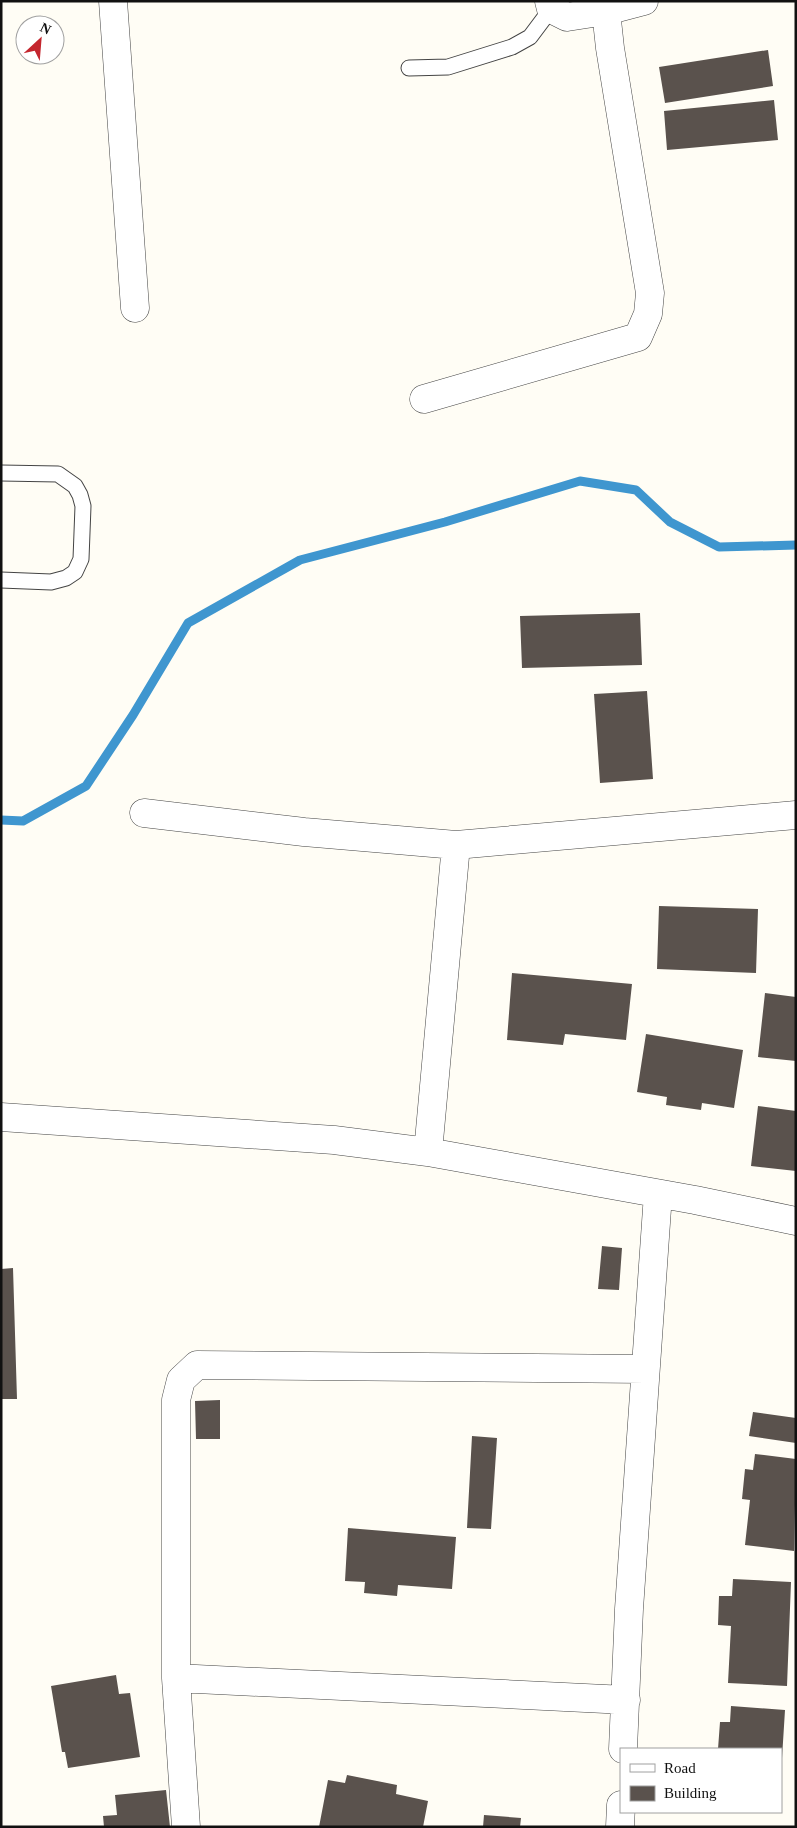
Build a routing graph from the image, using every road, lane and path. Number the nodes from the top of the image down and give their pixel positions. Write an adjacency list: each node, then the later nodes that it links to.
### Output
1 (113, 1): 6 (street)
2 (644, 1): 4 (street)
3 (550, 5): 4 (street); 5 (lane)
4 (606, 11): 7 (street)
5 (409, 68)
6 (135, 308)
7 (424, 399)
8 (1, 474): 9 (lane)
9 (1, 580)
10 (144, 813): 12 (street)
11 (796, 815): 12 (street)
12 (456, 845): 14 (street)
13 (1, 1117): 14 (street)
14 (428, 1152): 15 (street)
15 (658, 1194): 16 (street); 17 (street)
16 (796, 1221)
17 (645, 1368): 18 (street); 19 (street)
18 (176, 1678): 19 (street); 22 (street)
19 (626, 1700): 20 (street)
20 (623, 1748)
21 (621, 1813): 23 (street)
22 (186, 1827)
23 (620, 1827)

